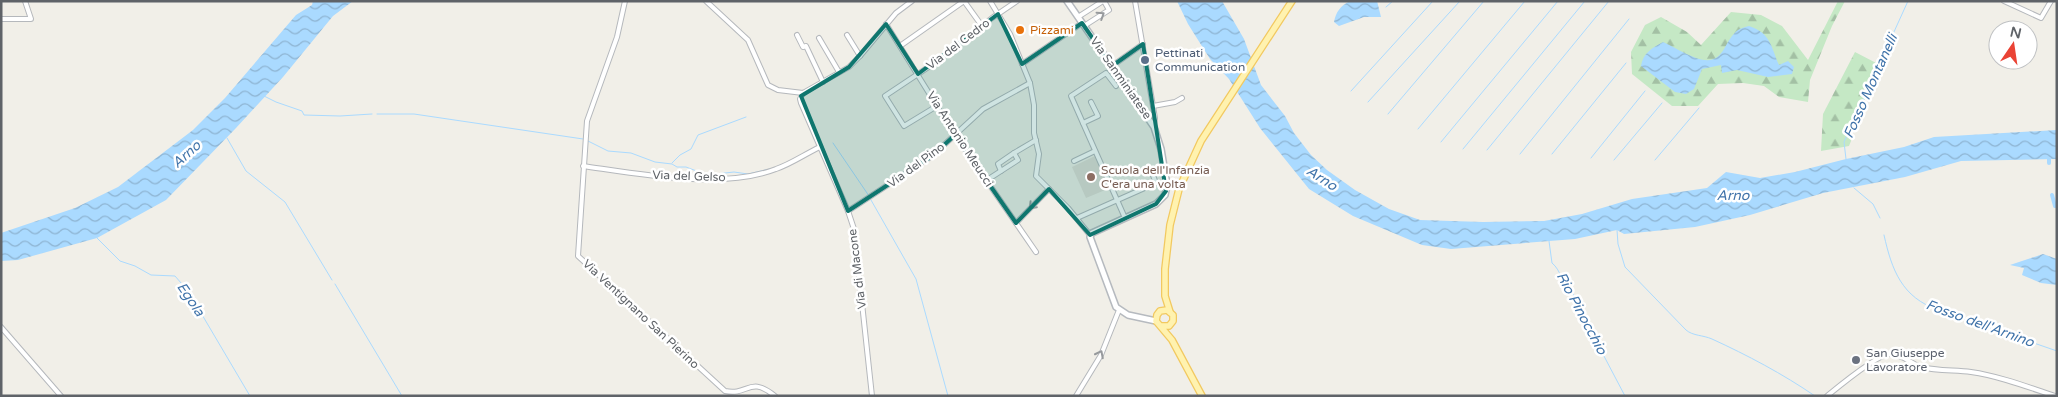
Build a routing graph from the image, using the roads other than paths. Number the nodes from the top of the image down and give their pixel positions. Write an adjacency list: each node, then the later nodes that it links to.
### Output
1 (25, 1): 16 (street)
2 (625, 1): 48 (street, Via Ventignano San Pierino)
3 (706, 1): 33 (street)
4 (912, 1): 17 (street)
5 (964, 1): 19 (street); 24 (street)
6 (990, 1): 14 (street)
7 (1017, 1): 14 (street, Via del Cedro)
8 (1068, 1): 15 (street, Via Sanminiatese)
9 (1104, 1): 15 (street); 18 (street, one-way to 9)
10 (1135, 1): 23 (street)
11 (2004, 1): 12 (street)
12 (2051, 1)
13 (1290, 3): 60 (main road)
14 (998, 14): 19 (street, Via del Cedro); 26 (street)
15 (1078, 17): 18 (street, Via Sanminiatese)
16 (1, 19)
17 (886, 24): 24 (street, Via Antonio Meucci); 25 (street)
18 (1083, 24): 26 (street); 27 (street, Via Sanminiatese)
19 (982, 26): 29 (street, Via del Cedro)
20 (798, 35): 30 (street)
21 (847, 35): 25 (street)
22 (819, 38): 28 (street)
23 (1143, 44): 27 (street); 39 (street)
24 (900, 46): 29 (street, Via Antonio Meucci)
25 (860, 56): 28 (street)
26 (1022, 64): 31 (street)
27 (1112, 66): 41 (street, Via Sanminiatese)
28 (839, 72): 30 (street)
29 (918, 74): 38 (street, Via Antonio Meucci); 38 (street, Via del Cedro)
30 (823, 82): 33 (street)
31 (1030, 83): 42 (street, Via del Pino); 43 (street)
32 (1116, 86): 34 (street)
33 (804, 93): 44 (street, Via di Macone)
34 (1071, 96): 35 (street); 40 (street)
35 (1066, 98)
36 (1182, 98): 39 (street)
37 (1091, 102): 40 (street)
38 (937, 106): 42 (street, Via Antonio Meucci)
39 (1153, 106): 41 (street)
40 (1083, 123): 45 (street)
41 (1154, 127): 56 (street, Via Sanminiatese)
42 (955, 135): 51 (street, Via Antonio Meucci); 54 (street, Via del Pino)
43 (1036, 140): 46 (street); 52 (street)
44 (820, 147): 48 (street, Via del Gelso); 54 (street, Via di Macone)
45 (1095, 151): 47 (street); 53 (street)
46 (1014, 153): 49 (street); 49 (street)
47 (1074, 161)
48 (583, 166): 71 (street, Via Ventignano San Pierino)
49 (1001, 171): 51 (street)
50 (1152, 172): 53 (street)
51 (986, 180): 57 (street, Via Antonio Meucci)
52 (1048, 189): 55 (street); 57 (street, one-way to 57)
53 (1117, 201): 55 (street); 56 (street)
54 (848, 211): 72 (street, Via di Macone)
55 (1077, 218): 58 (street)
56 (1125, 218): 58 (street)
57 (1016, 223): 59 (street, Via Antonio Meucci)
58 (1090, 235): 61 (street)
59 (1036, 252)
60 (1165, 296): 62 (main road); 63 (main road)
61 (1119, 310): 64 (street); 73 (street, one-way to 61)
62 (1159, 312): 63 (main road); 64 (street); 65 (main road)
63 (1170, 312): 66 (main road)
64 (1142, 317): 65 (street)
65 (1156, 321): 67 (main road)
66 (1172, 323): 67 (main road); 69 (main road)
67 (1161, 326): 69 (main road)
68 (1, 327): 70 (street)
69 (1172, 340): 74 (main road)
70 (61, 396)
71 (775, 396)
72 (872, 396)
73 (1076, 396)
74 (1202, 396)
75 (1827, 396): 76 (street)
76 (2055, 396)

